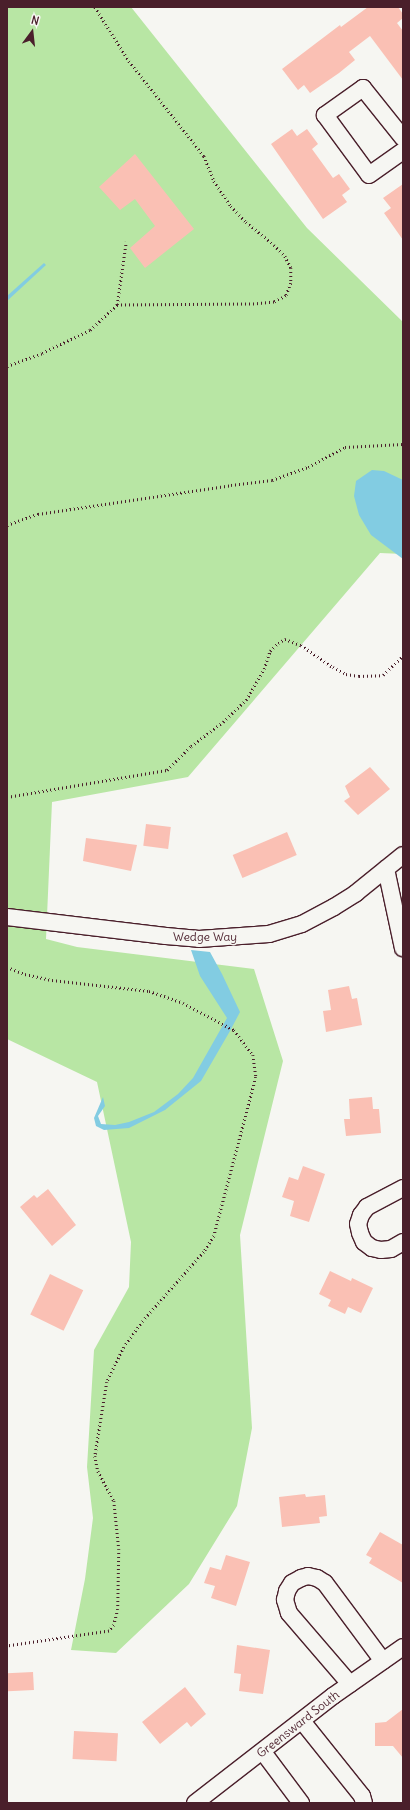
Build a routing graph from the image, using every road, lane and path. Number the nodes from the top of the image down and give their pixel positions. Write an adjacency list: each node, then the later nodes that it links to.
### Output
1 (95, 7): 5 (path)
2 (403, 138): 3 (street)
3 (403, 151)
4 (126, 242): 5 (path)
5 (117, 305): 6 (path)
6 (7, 366)
7 (403, 444): 8 (path)
8 (7, 525)
9 (403, 656): 10 (path)
10 (7, 798)
11 (403, 855): 12 (street, Wedge Way)
12 (386, 869): 13 (street, Wedge Way); 14 (street)
13 (7, 917)
14 (403, 948)
15 (7, 967): 18 (path)
16 (403, 1188): 17 (street)
17 (403, 1242)
18 (7, 1646)
19 (403, 1647): 20 (street, Greensward South)
20 (383, 1661): 21 (street, Greensward South); 21 (street)
21 (350, 1684): 22 (street, Greensward South)
22 (302, 1721): 23 (street, Greensward South); 26 (street)
23 (263, 1752): 24 (street, Greensward South); 25 (street)
24 (195, 1803)
25 (301, 1803)
26 (364, 1803)

